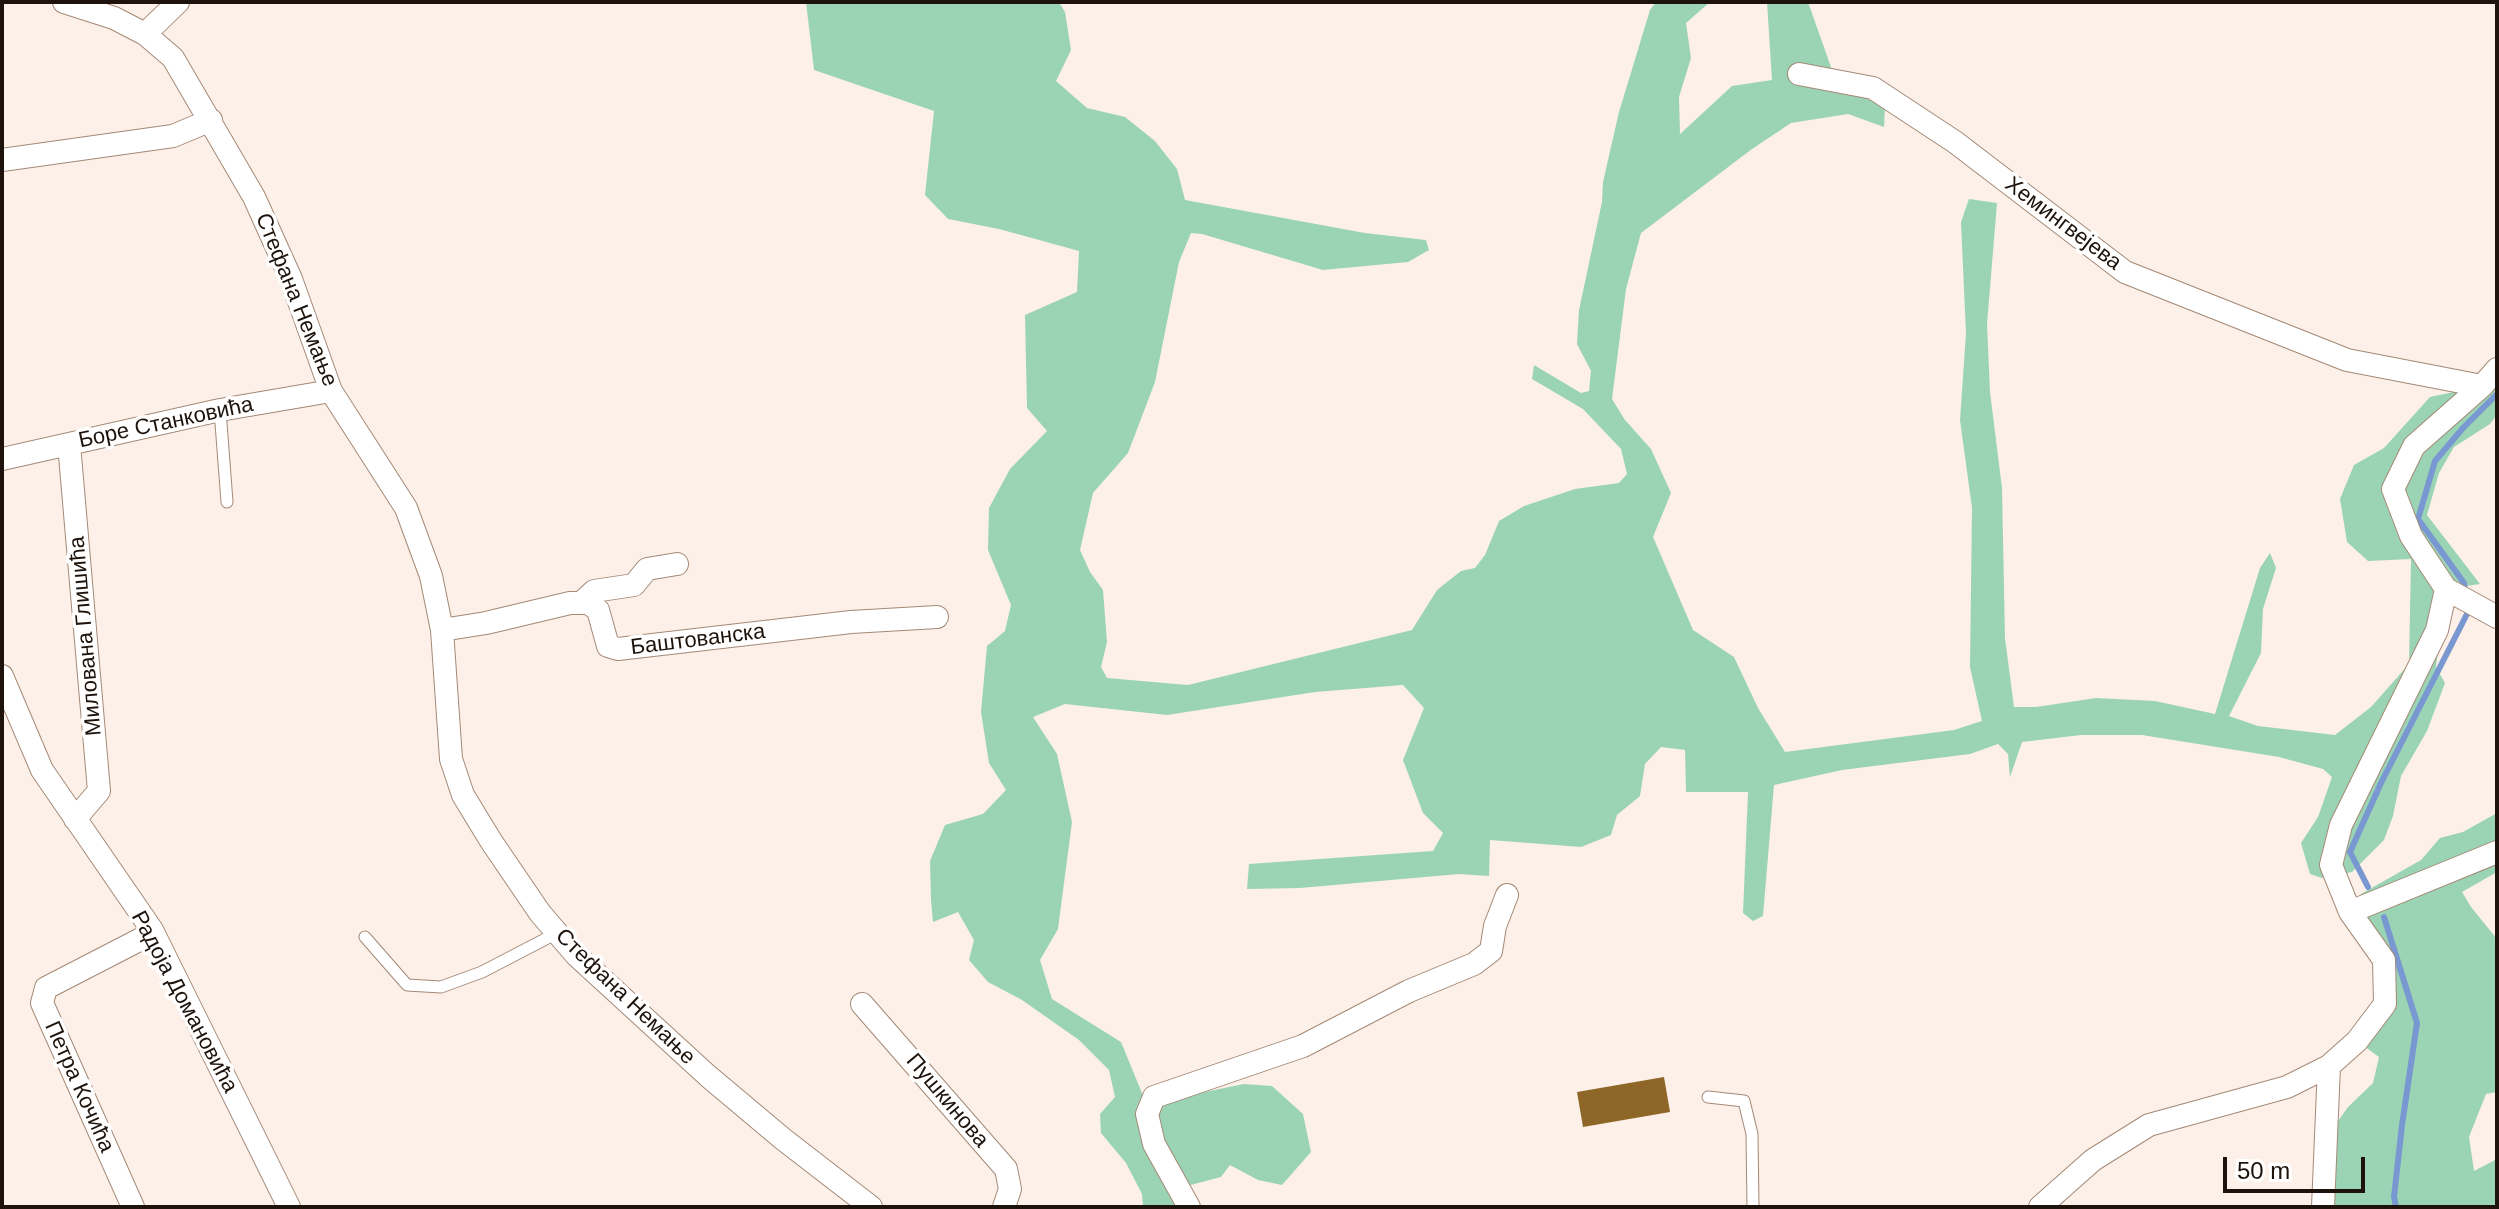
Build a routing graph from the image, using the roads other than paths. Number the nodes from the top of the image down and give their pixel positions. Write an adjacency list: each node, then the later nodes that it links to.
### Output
1 (64, 2): 3 (street, Стефана Немање)
2 (178, 2): 3 (street)
3 (145, 34): 5 (street, Стефана Немање)
4 (1799, 74): 8 (street, Хемингвејева)
5 (211, 120): 6 (street); 9 (street, Стефана Немање)
6 (2, 160)
7 (2497, 369): 8 (street)
8 (2482, 386): 15 (street)
9 (331, 391): 10 (street, Боре Станковића); 19 (street, Стефана Немање)
10 (220, 410): 11 (street, Боре Станковића); 13 (lane)
11 (69, 444): 12 (street, Боре Станковића); 22 (street, Милована Глишића)
12 (2, 459)
13 (227, 502)
14 (677, 564): 16 (street)
15 (2446, 589): 18 (street); 25 (street)
16 (581, 603): 17 (street, Баштованска); 19 (street)
17 (937, 617)
18 (2497, 617)
19 (442, 630): 27 (street, Стефана Немање)
20 (2, 676): 21 (street, Радоја Домановића)
21 (7, 705): 22 (street, Радоја Домановића)
22 (75, 819): 26 (street, Радоја Домановића)
23 (2497, 852): 25 (street)
24 (1507, 895): 36 (street)
25 (2350, 912): 30 (street)
26 (152, 930): 32 (street, Петра Кочића); 33 (street, Радоја Домановића)
27 (557, 933): 28 (lane); 34 (street, Стефана Немање)
28 (365, 937)
29 (862, 1004): 35 (street, Пушкинова)
30 (2329, 1066): 38 (street); 39 (street)
31 (1708, 1097): 37 (lane)
32 (133, 1207)
33 (289, 1207)
34 (871, 1207)
35 (1004, 1207)
36 (1189, 1207)
37 (1753, 1207)
38 (2040, 1207)
39 (2323, 1207)

